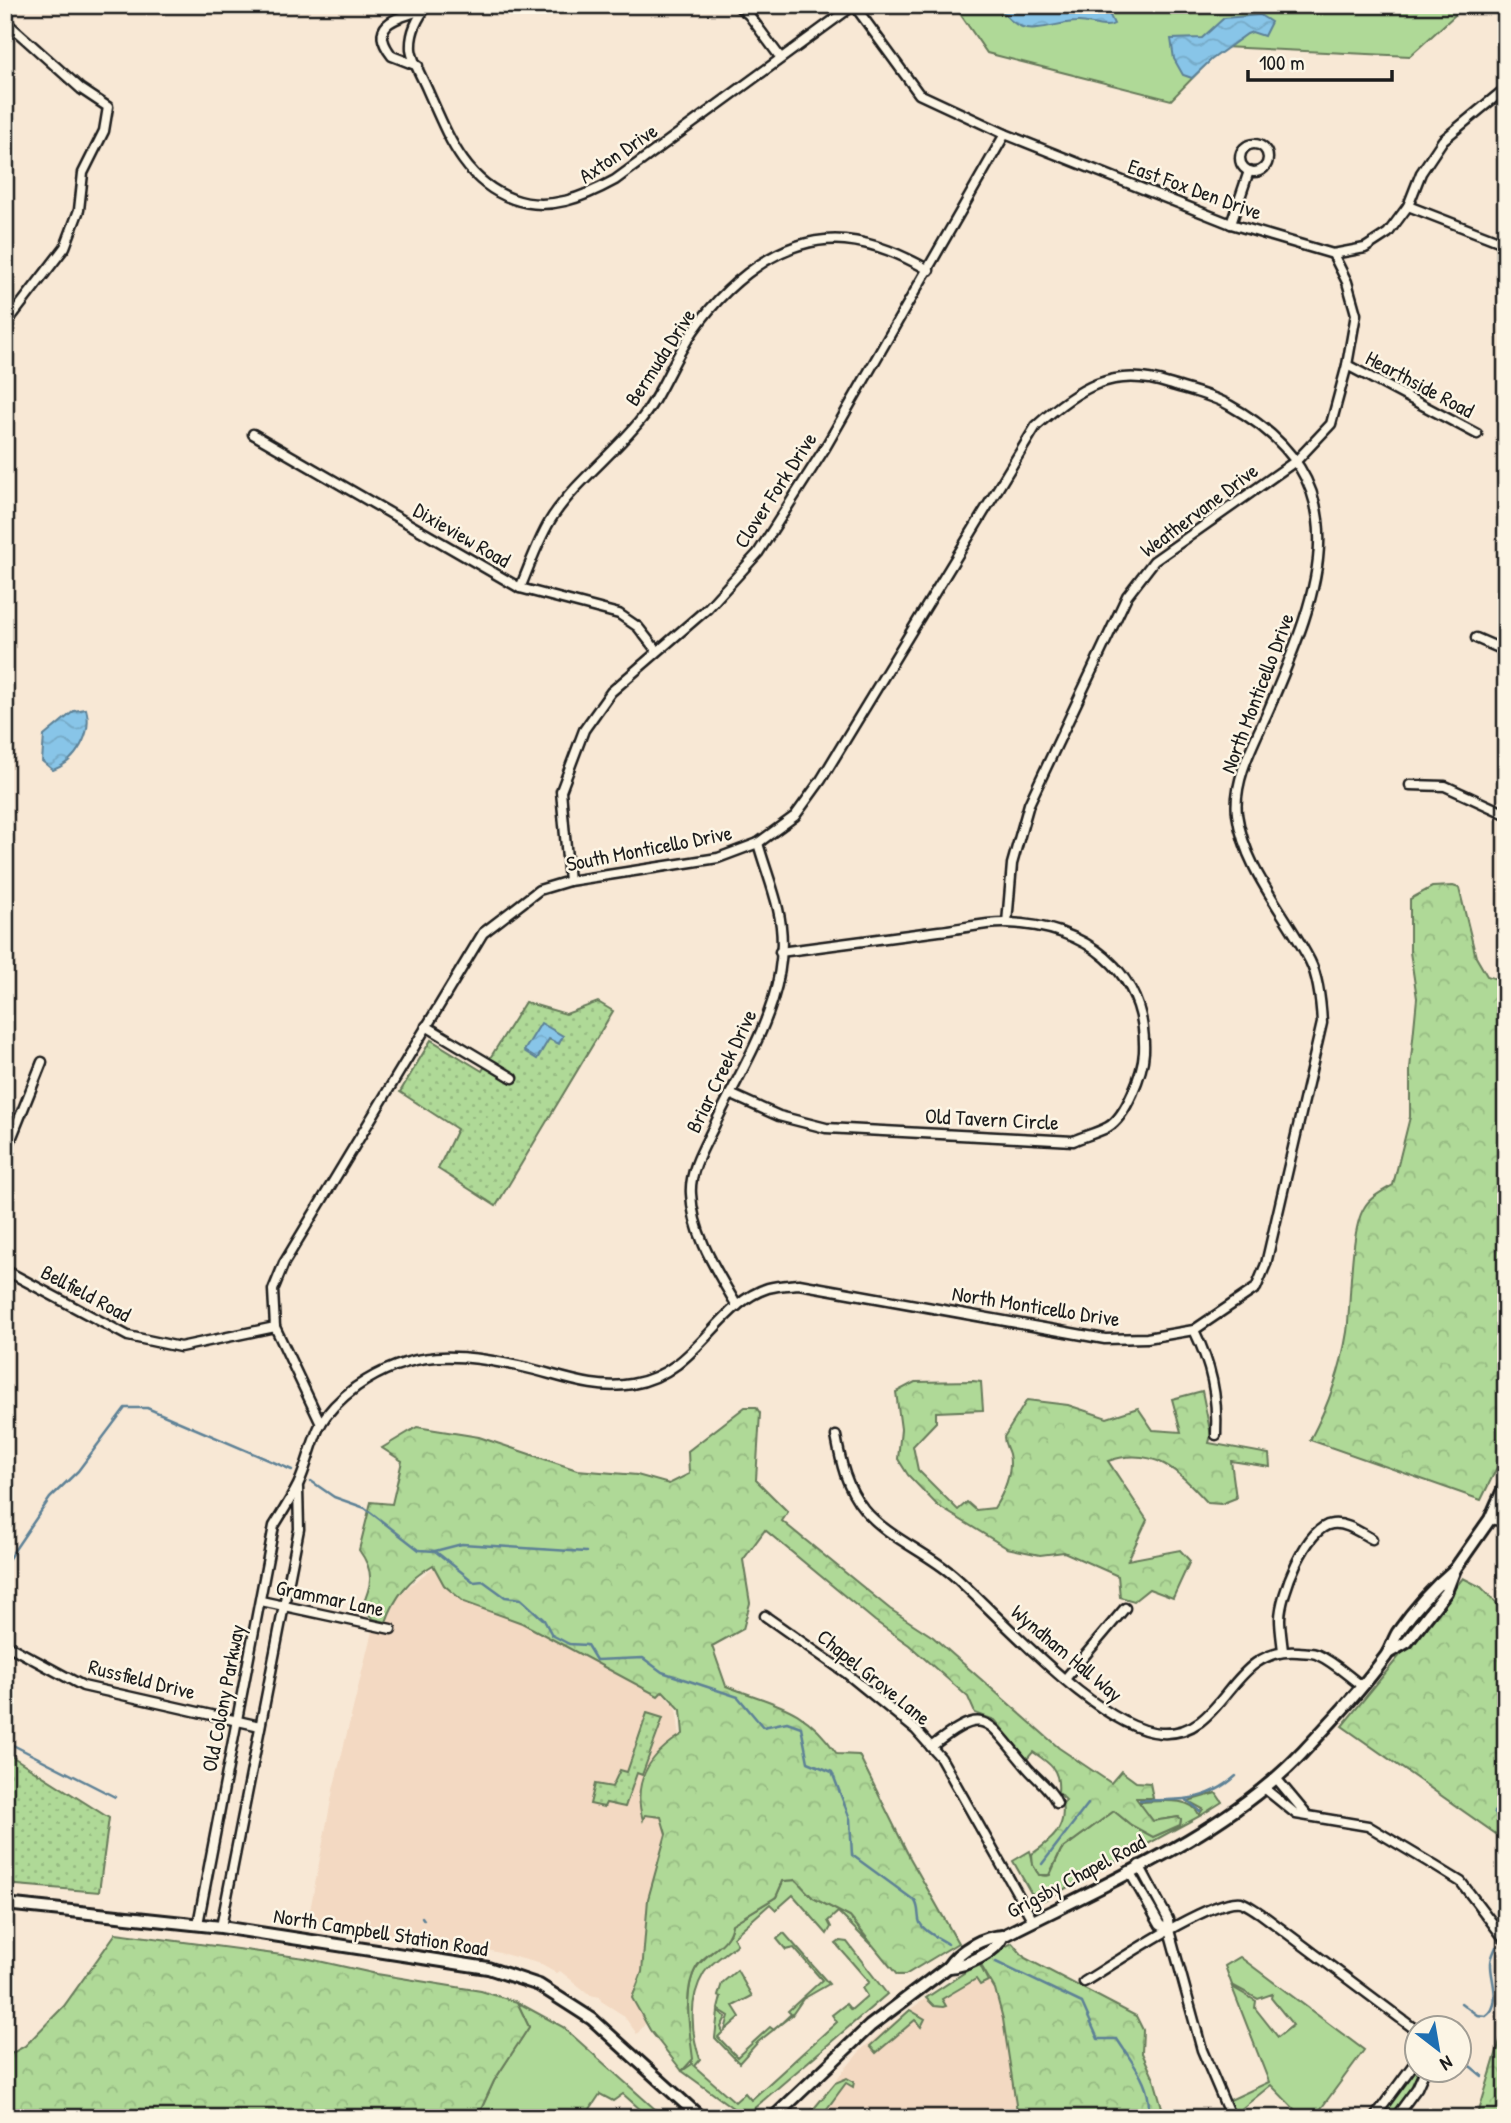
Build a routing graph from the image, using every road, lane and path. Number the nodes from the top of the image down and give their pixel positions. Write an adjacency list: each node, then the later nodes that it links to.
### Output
1 (737, 5): 5 (street)
2 (854, 5): 5 (street, Axton Drive); 8 (street, East Fox Den Drive)
3 (426, 8): 6 (street, Axton Drive); 6 (street)
4 (5, 21): 15 (street)
5 (780, 57): 6 (street, Axton Drive)
6 (418, 66)
7 (1506, 88): 10 (street, East Fox Den Drive)
8 (1005, 134): 11 (street, East Fox Den Drive); 14 (street, Clover Fork Drive)
9 (1249, 171): 11 (street)
10 (1408, 206): 12 (street); 13 (street, East Fox Den Drive)
11 (1231, 224): 13 (street, East Fox Den Drive)
12 (1506, 244)
13 (1334, 254): 16 (street, Weathervane Drive)
14 (929, 270): 20 (street, Bermuda Drive); 22 (street, Clover Fork Drive)
15 (5, 325)
16 (1348, 365): 18 (street, Hearthside Road); 19 (street, Weathervane Drive)
17 (253, 434): 20 (street, Dixieview Road)
18 (1477, 434)
19 (1297, 460): 26 (street, South Monticello Drive); 28 (street, Weathervane Drive); 38 (street, North Monticello Drive)
20 (520, 588): 22 (street, Dixieview Road)
21 (1476, 638): 23 (street)
22 (656, 650): 27 (street, Clover Fork Drive)
23 (1506, 651)
24 (1410, 785): 25 (street)
25 (1506, 814)
26 (758, 843): 27 (street, South Monticello Drive); 29 (street, Briar Creek Drive)
27 (569, 881): 30 (street, South Monticello Drive)
28 (1007, 923): 29 (street, Old Tavern Circle); 33 (street, Old Tavern Circle)
29 (780, 952): 33 (street, Briar Creek Drive)
30 (426, 1026): 32 (street); 37 (street, South Monticello Drive)
31 (42, 1062): 34 (street)
32 (513, 1079)
33 (730, 1094): 36 (street, Briar Creek Drive)
34 (5, 1154)
35 (5, 1270): 37 (street, Bellfield Road)
36 (737, 1306): 38 (street, North Monticello Drive); 39 (street, North Monticello Drive)
37 (275, 1327): 39 (street, South Monticello Drive)
38 (1194, 1330): 40 (street)
39 (321, 1423): 43 (street, Old Colony Parkway)
40 (1216, 1435)
41 (836, 1436): 54 (street, Wyndham Hall Way)
42 (1506, 1483): 44 (street, Grigsby Chapel Road)
43 (298, 1485): 47 (street, Old Colony Parkway); 48 (street, Old Colony Parkway)
44 (1490, 1519): 45 (street); 55 (street, Grigsby Chapel Road)
45 (1506, 1522)
46 (1371, 1539): 53 (street)
47 (261, 1601): 48 (street, Grammar Lane); 56 (street, Old Colony Parkway)
48 (283, 1606): 51 (street, Grammar Lane); 57 (street, Old Colony Parkway)
49 (1125, 1608): 54 (street)
50 (765, 1616): 58 (street, Chapel Grove Lane)
51 (391, 1629)
52 (5, 1644): 56 (street, Russfield Drive)
53 (1283, 1651): 54 (street, Wyndham Hall Way); 55 (street, Wyndham Hall Way)
54 (1065, 1679)
55 (1362, 1686): 59 (street, Grigsby Chapel Road)
56 (236, 1720): 57 (street, Russfield Drive); 66 (street, Old Colony Parkway)
57 (260, 1726): 67 (street, Old Colony Parkway)
58 (931, 1747): 61 (street); 65 (street, Chapel Grove Lane)
59 (1276, 1778): 60 (street, Grigsby Chapel Road); 62 (street)
60 (1264, 1788): 62 (street); 63 (street, Grigsby Chapel Road)
61 (1058, 1803)
62 (1306, 1814): 69 (street)
63 (1134, 1868): 65 (street, Grigsby Chapel Road); 68 (street)
64 (5, 1904): 66 (street, North Campbell Station Road)
65 (1033, 1921): 75 (street, Grigsby Chapel Road)
66 (198, 1924): 67 (street, North Campbell Station Road)
67 (220, 1927): 74 (street, North Campbell Station Road)
68 (1169, 1930): 70 (street); 71 (street); 76 (street)
69 (1506, 1941)
70 (1084, 1982)
71 (1402, 2020)
72 (1402, 2080): 77 (street)
73 (1419, 2084): 78 (street)
74 (701, 2118)
75 (773, 2118)
76 (1231, 2118)
77 (1374, 2118)
78 (1395, 2118)

